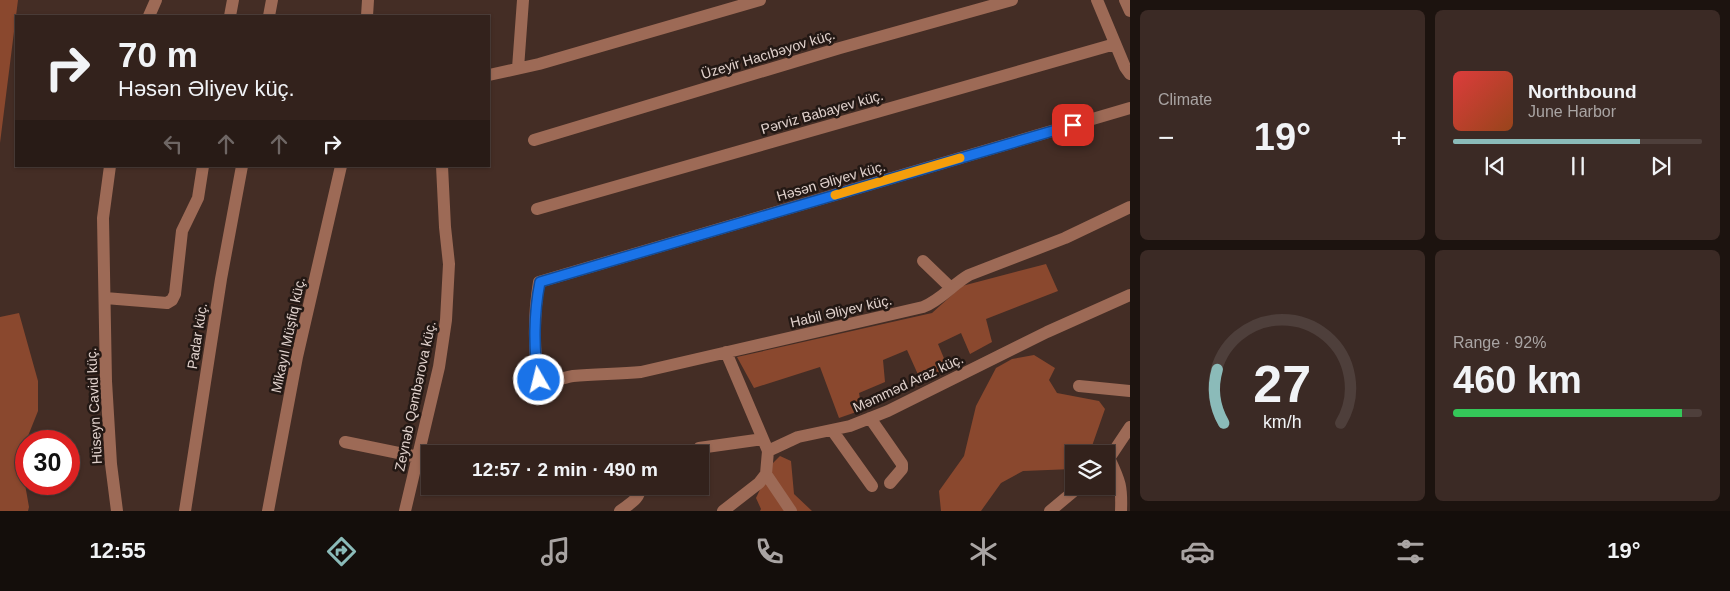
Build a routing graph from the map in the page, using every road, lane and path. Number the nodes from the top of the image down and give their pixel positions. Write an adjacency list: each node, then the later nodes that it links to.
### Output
1 (156, 0): 11 (street)
2 (233, 0): 12 (street)
3 (272, 0): 13 (street)
4 (368, 0): 14 (street)
5 (522, 0): 16 (street)
6 (760, 0): 16 (street)
7 (1012, 0): 20 (street, Üzeyir Hacıbəyov küç.)
8 (1096, 0): 15 (street)
9 (1125, 0): 10 (street)
10 (1130, 11)
11 (149, 15)
12 (230, 15)
13 (269, 15)
14 (367, 15)
15 (1116, 44): 17 (street); 27 (street, Pərviz Babayev küç.)
16 (518, 68): 18 (street)
17 (1130, 74)
18 (490, 75)
19 (1130, 108): 33 (street, Həsən Əliyev küç.)
20 (534, 140)
21 (110, 167): 31 (street, Hüseyn Cavid küç.)
22 (204, 167): 31 (street)
23 (242, 167): 51 (street, Padar küç.)
24 (341, 167): 52 (street, Mikayıl Müşfiq küç.)
25 (442, 167): 43 (street, Zeynəb Qəmbərova küç.)
26 (1130, 207): 29 (street, Habil Əliyev küç.)
27 (537, 209)
28 (923, 261): 29 (street)
29 (950, 288): 32 (street, Habil Əliyev küç.)
30 (1130, 295): 36 (street, Məmməd Araz küç.)
31 (105, 298): 50 (street, Hüseyn Cavid küç.)
32 (726, 352): 33 (street, Habil Əliyev küç.); 40 (street)
33 (539, 380)
34 (1079, 386): 35 (street)
35 (1130, 391)
36 (870, 418): 38 (street, Məmməd Araz küç.); 46 (street)
37 (1130, 427): 42 (street)
38 (832, 430): 40 (street, Məmməd Araz küç.); 47 (street)
39 (345, 442): 43 (street)
40 (765, 445): 41 (street, Məmməd Araz küç.); 45 (street)
41 (709, 448)
42 (1115, 450)
43 (418, 457): 53 (street, Zeynəb Qəmbərova küç.)
44 (1115, 472): 58 (street)
45 (766, 474): 55 (street); 56 (street)
46 (890, 483)
47 (872, 486)
48 (638, 495): 54 (street)
49 (1069, 495): 57 (street)
50 (117, 511)
51 (185, 511)
52 (268, 511)
53 (405, 511)
54 (620, 511)
55 (723, 511)
56 (791, 511)
57 (1050, 511)
58 (1121, 511)

